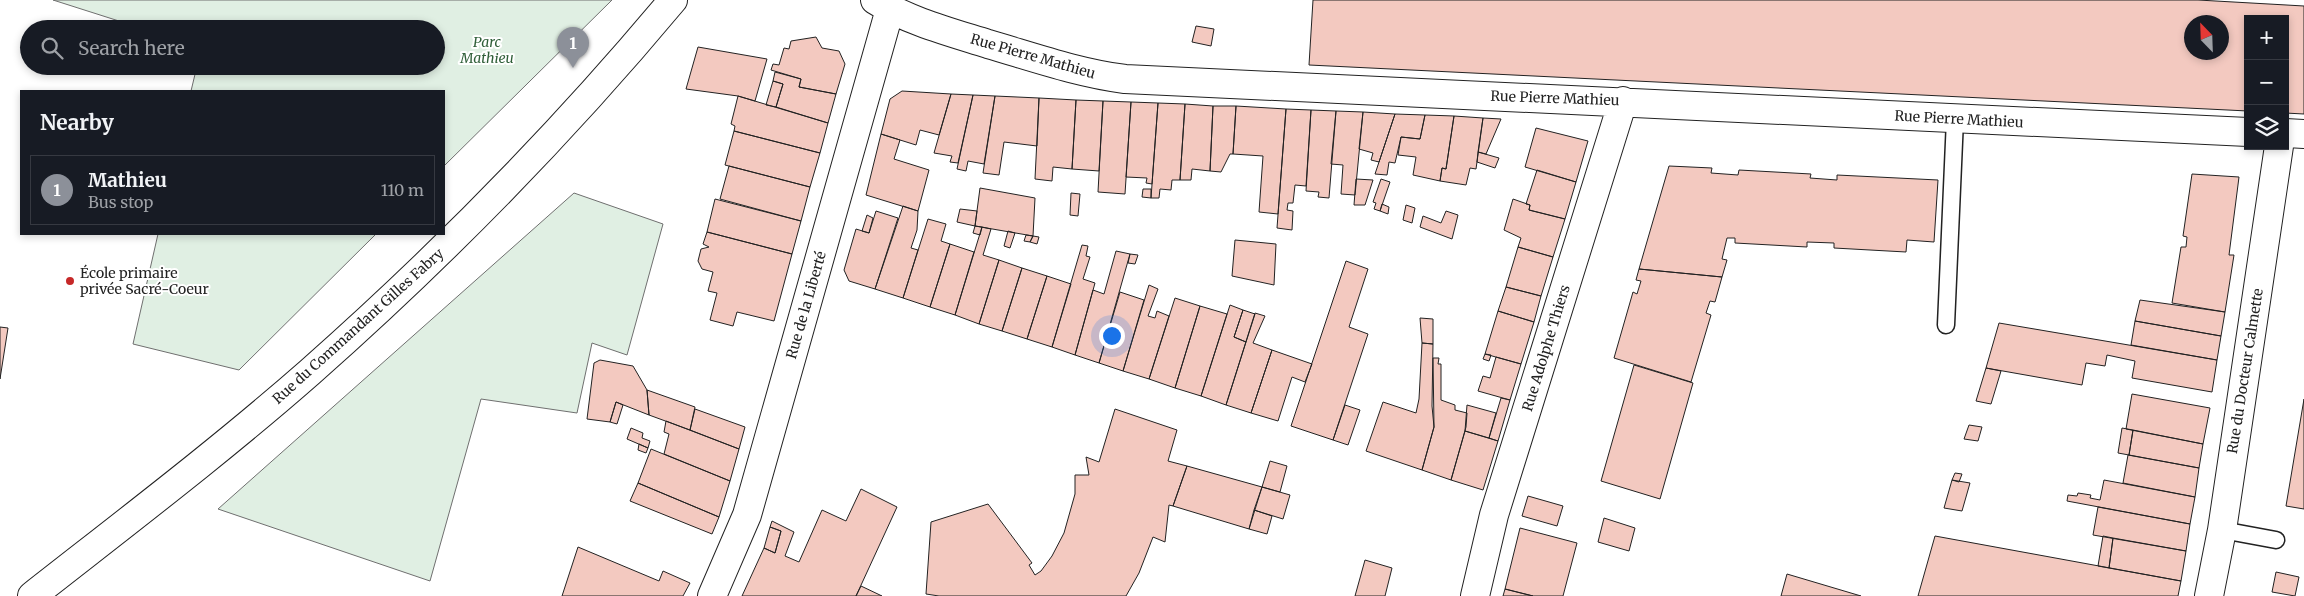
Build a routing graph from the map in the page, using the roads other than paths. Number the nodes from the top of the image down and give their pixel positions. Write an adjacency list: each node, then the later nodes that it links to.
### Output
1 (673, 0): 12 (street, Rue du Commandant Gilles Fabry)
2 (882, 5): 3 (street, Rue Pierre Mathieu); 13 (street, Rue de la Liberté)
3 (1623, 101): 4 (street, Rue Pierre Mathieu); 14 (street, Rue Adolphe Thiers)
4 (1955, 119): 5 (street, Rue Pierre Mathieu); 9 (lane)
5 (2244, 132)
6 (2289, 133): 7 (street)
7 (2304, 134)
8 (2278, 150): 10 (street, Rue du Docteur Calmette)
9 (1946, 325)
10 (2222, 530): 11 (lane); 15 (street, Rue du Docteur Calmette)
11 (2276, 540)
12 (32, 596)
13 (712, 596)
14 (1474, 596)
15 (2209, 596)

